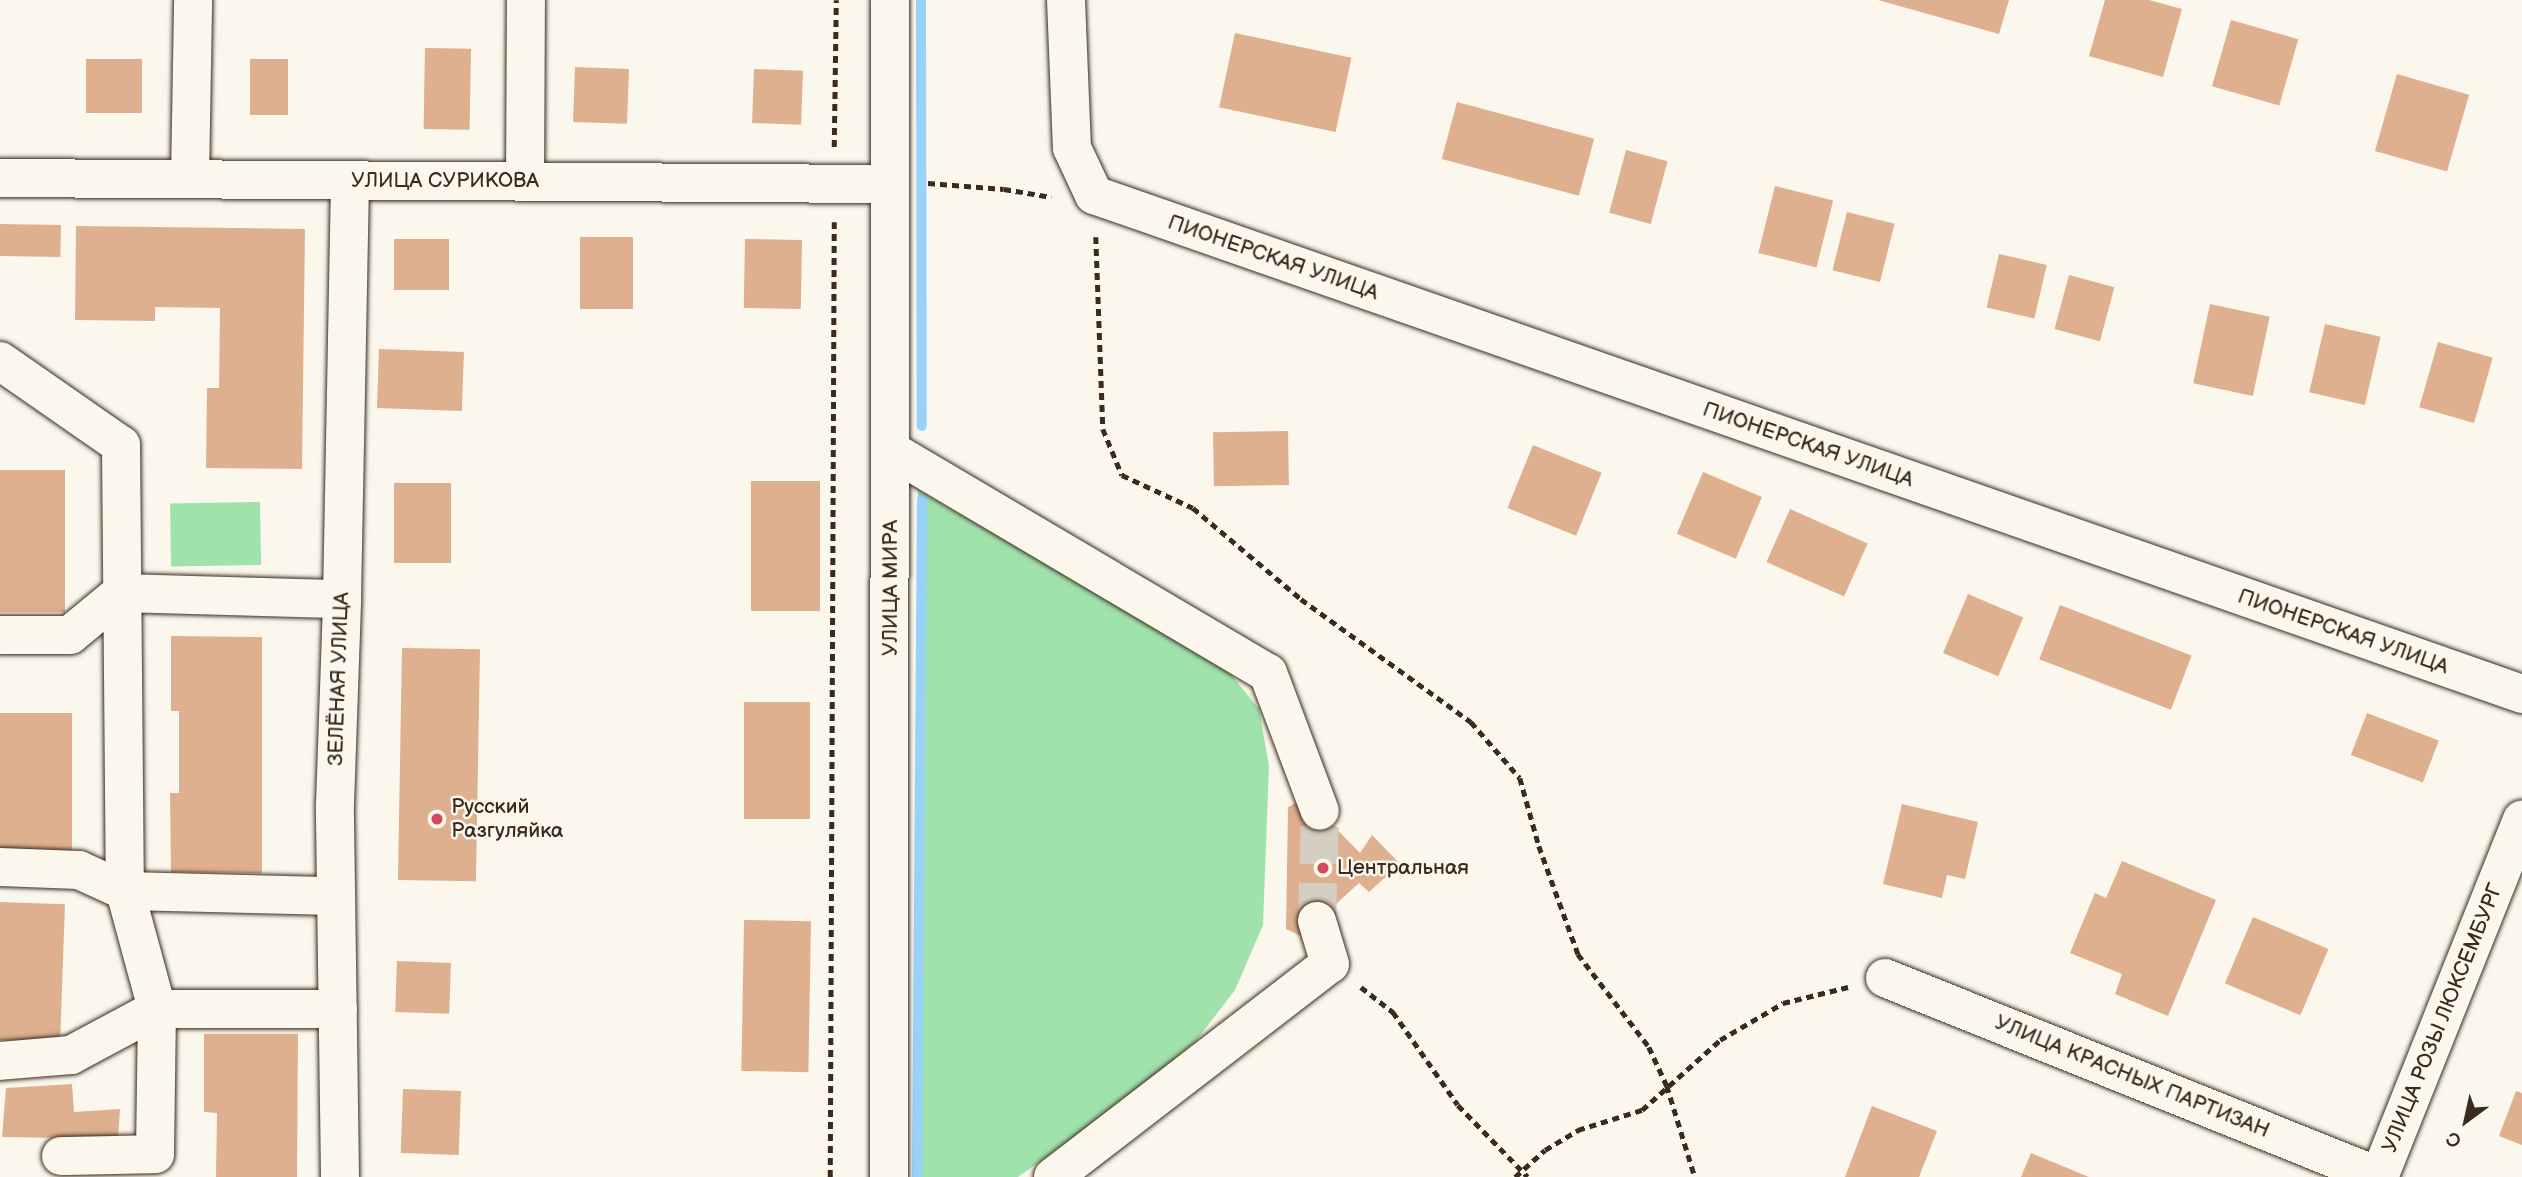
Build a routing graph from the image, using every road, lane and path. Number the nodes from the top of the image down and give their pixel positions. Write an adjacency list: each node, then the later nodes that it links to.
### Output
1 (193, 0): 7 (street)
2 (526, 0): 9 (street)
3 (836, 0): 10 (path)
4 (890, 0): 11 (street, УЛИЦА МИРА)
5 (1066, 0): 12 (street)
6 (0, 178): 7 (street, УЛИЦА СУРИКОВА)
7 (190, 179): 8 (street, УЛИЦА СУРИКОВА)
8 (350, 181): 9 (street, УЛИЦА СУРИКОВА); 16 (street, ЗЕЛЁНАЯ УЛИЦА)
9 (525, 181): 10 (street, УЛИЦА СУРИКОВА)
10 (834, 184): 11 (street, УЛИЦА СУРИКОВА); 35 (path)
11 (889, 184): 12 (path); 14 (street, УЛИЦА МИРА)
12 (1094, 195): 18 (street, ПИОНЕРСКАЯ УЛИЦА); 30 (path)
13 (0, 361): 15 (street)
14 (892, 451): 19 (street); 36 (street, УЛИЦА МИРА)
15 (121, 593): 16 (street); 17 (street); 22 (street)
16 (342, 598): 23 (street, ЗЕЛЁНАЯ УЛИЦА)
17 (0, 635)
18 (2522, 694)
19 (1320, 811)
20 (2522, 820): 40 (street, УЛИЦА РОЗЫ ЛЮКСЕМБУРГ)
21 (0, 867): 22 (street)
22 (125, 891): 23 (street); 27 (street)
23 (336, 896): 28 (street, ЗЕЛЁНАЯ УЛИЦА)
24 (1317, 921): 25 (street)
25 (1330, 964): 32 (street); 33 (path)
26 (1885, 978): 30 (path); 40 (street, УЛИЦА КРАСНЫХ ПАРТИЗАН)
27 (158, 1009): 28 (street); 29 (street); 31 (street)
28 (338, 1009): 34 (street, ЗЕЛЁНАЯ УЛИЦА)
29 (0, 1061)
30 (1667, 1086): 33 (path); 39 (path)
31 (61, 1156)
32 (1071, 1170)
33 (1520, 1171): 37 (path); 38 (path)
34 (340, 1177)
35 (830, 1177)
36 (889, 1177)
37 (1515, 1177)
38 (1528, 1177)
39 (1695, 1177)
40 (2379, 1177)

